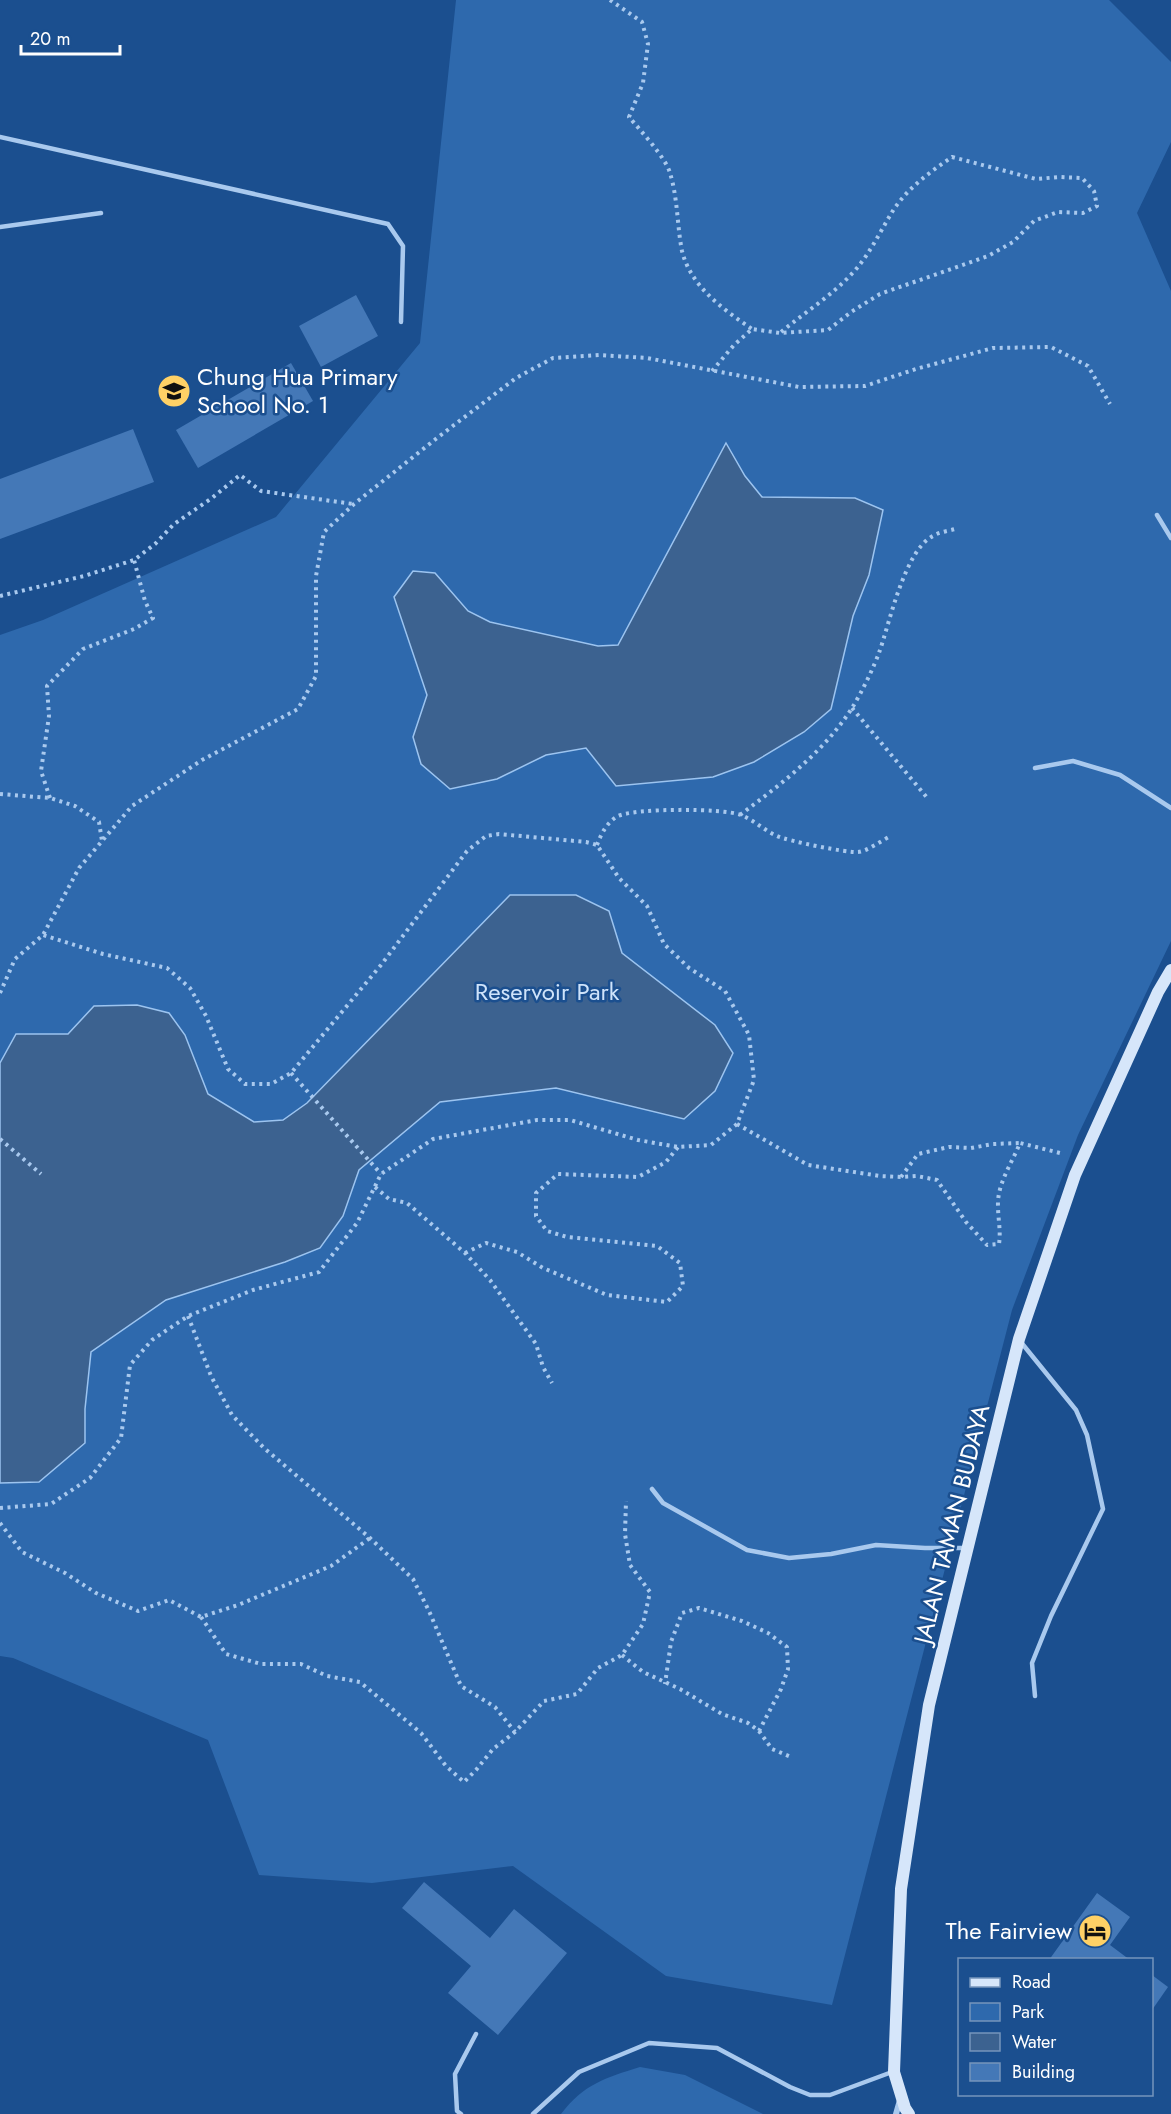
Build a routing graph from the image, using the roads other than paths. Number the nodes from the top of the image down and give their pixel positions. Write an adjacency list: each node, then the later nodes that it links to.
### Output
1 (0, 137): 4 (lane)
2 (101, 213): 3 (lane)
3 (0, 226)
4 (401, 322)
5 (1157, 515): 6 (lane)
6 (1171, 538)
7 (1035, 768): 8 (lane)
8 (1171, 808)
9 (1171, 970): 10 (main road, JALAN TAMAN BUDAYA)
10 (1019, 1339): 12 (main road, JALAN TAMAN BUDAYA); 13 (lane)
11 (652, 1490): 12 (lane)
12 (967, 1548): 15 (main road, JALAN TAMAN BUDAYA)
13 (1035, 1696)
14 (476, 2034): 17 (lane)
15 (894, 2072): 16 (main road, JALAN TAMAN BUDAYA); 18 (lane)
16 (901, 2096): 19 (street); 20 (main road, JALAN TAMAN BUDAYA)
17 (461, 2114)
18 (533, 2114)
19 (896, 2114)
20 (909, 2114)

